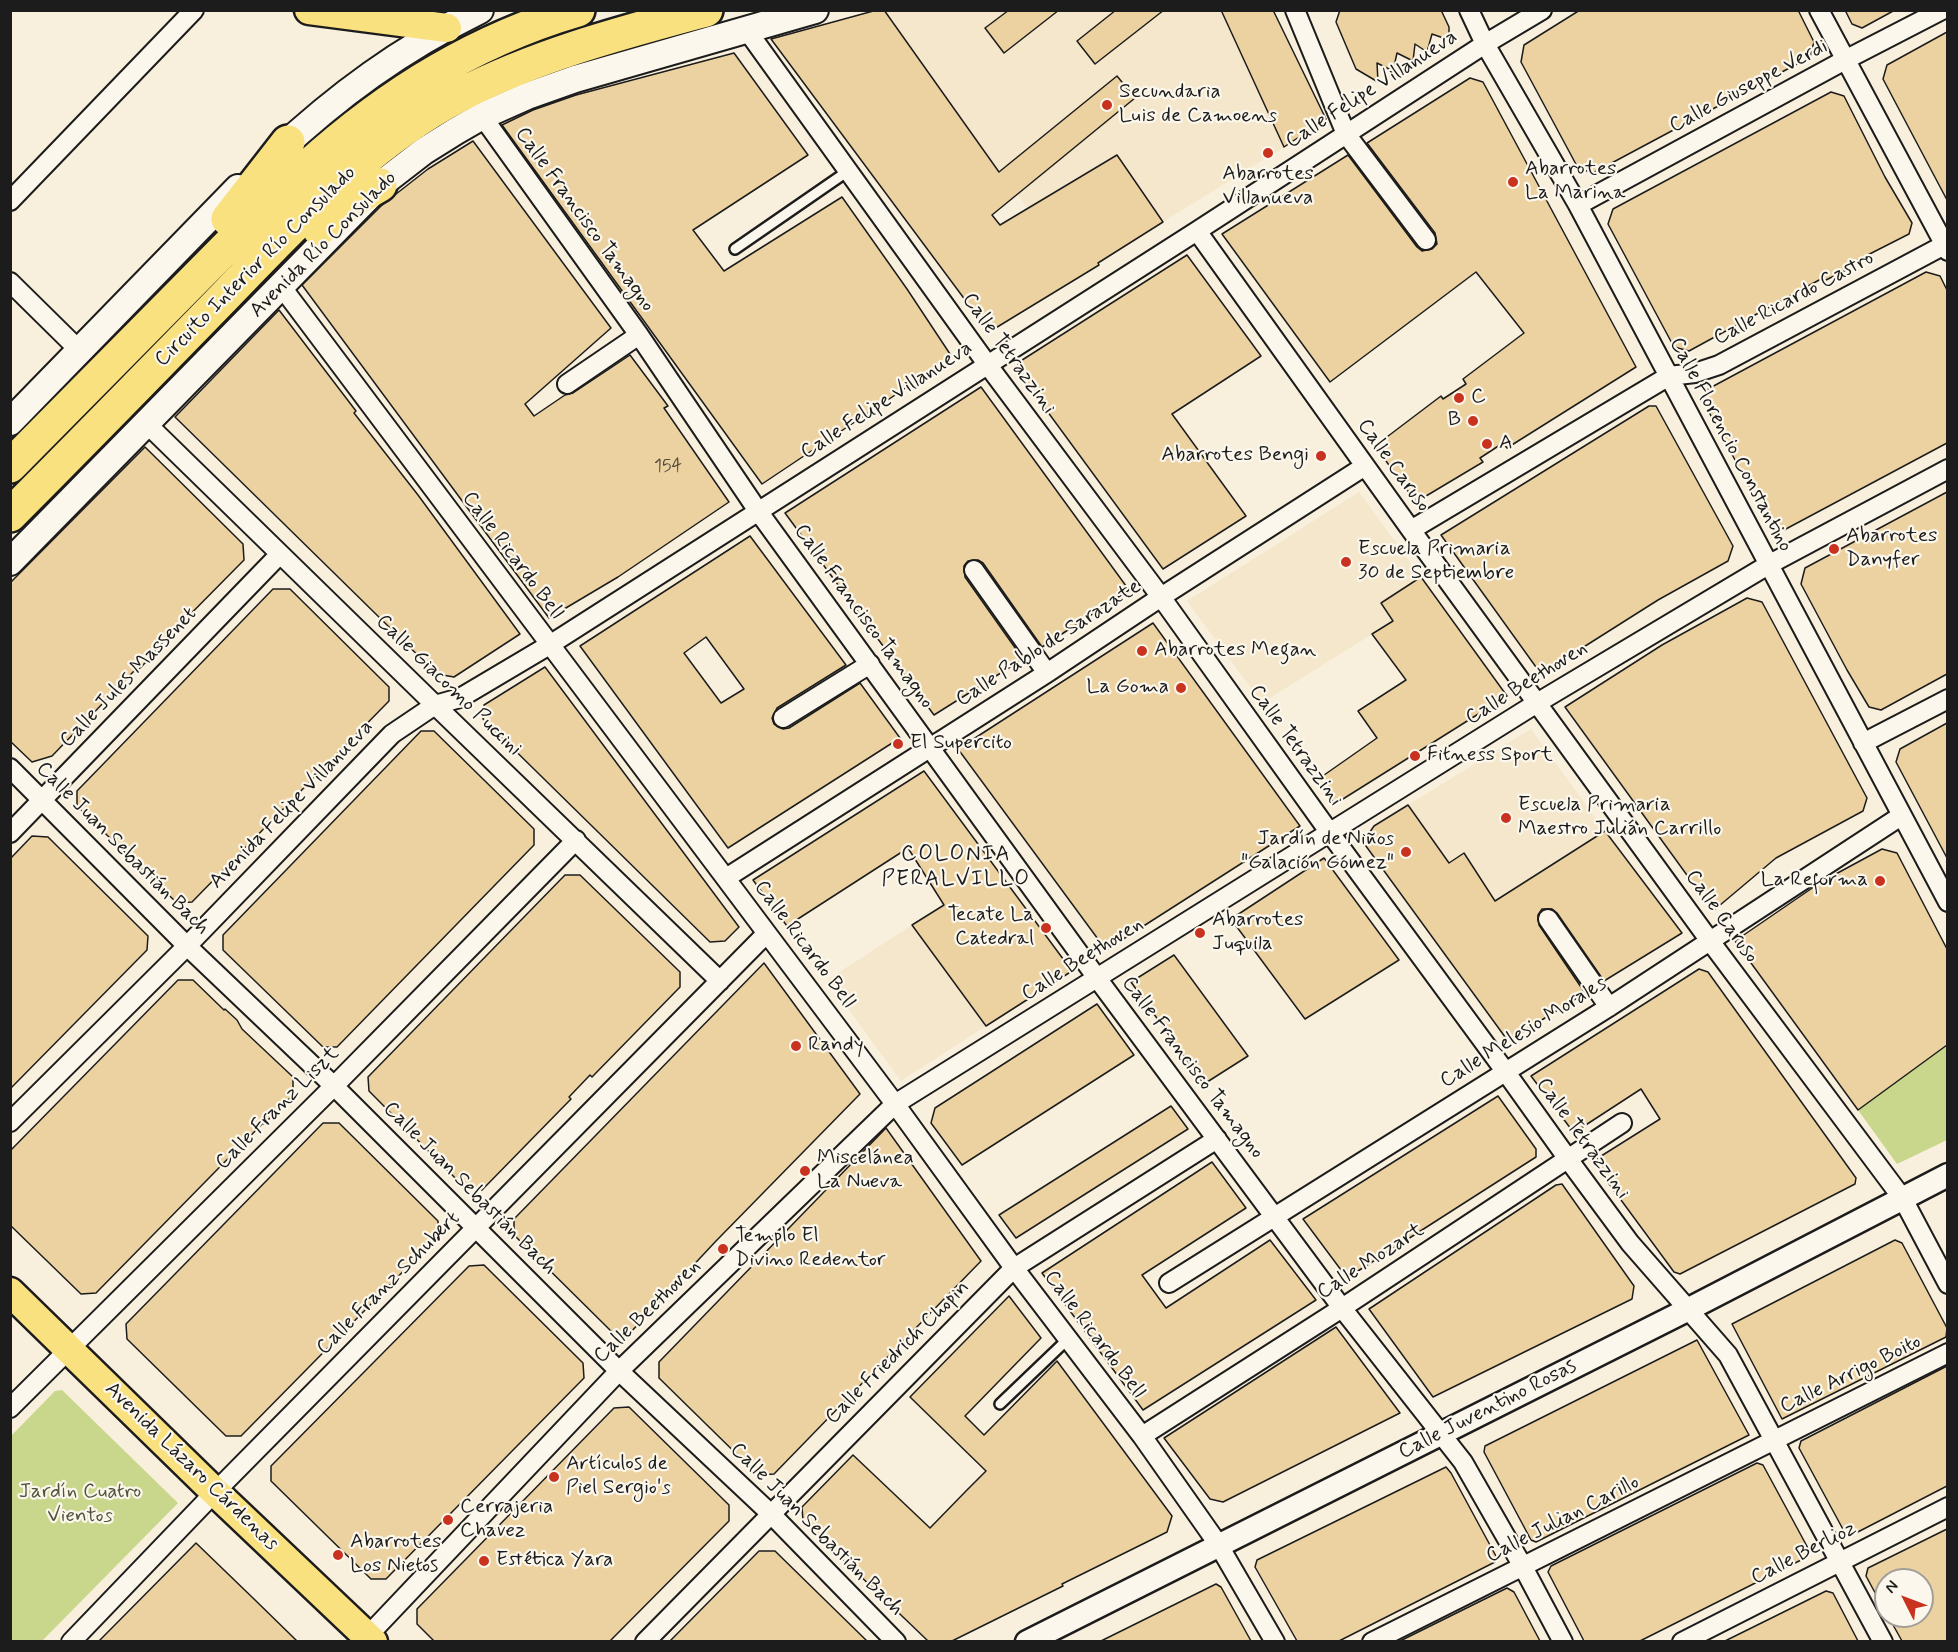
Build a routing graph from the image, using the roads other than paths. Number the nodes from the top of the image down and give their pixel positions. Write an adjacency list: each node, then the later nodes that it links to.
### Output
1 (194, 10): 21 (street)
2 (309, 10): 12 (main road)
3 (480, 10): 12 (main road)
4 (578, 10): 29 (highway, Circuito Interior Río Consulado)
5 (706, 10): 30 (highway, Circuito Interior Río Consulado)
6 (814, 10): 13 (main road, Avenida Río Consulado)
7 (1295, 10): 17 (street)
8 (1469, 10): 14 (street, Calle Florencio Constantino)
9 (1542, 10): 14 (street, Calle Felipe Villanueva)
10 (1819, 10): 15 (street)
11 (1942, 10): 15 (street, Calle Giuseppe Verdi)
12 (447, 28): 18 (main road)
13 (746, 29): 16 (main road, Avenida Río Consulado); 19 (street, Calle Tetrazzini)
14 (1485, 44): 17 (street, Calle Felipe Villanueva); 22 (street, Calle Florencio Constantino)
15 (1845, 60): 22 (street, Calle Giuseppe Verdi); 25 (street)
16 (482, 116): 20 (main road, Avenida Río Consulado); 31 (street, Calle Francisco Tamagno)
17 (1346, 134): 23 (street, Calle Felipe Villanueva); 24 (street)
18 (288, 142): 29 (highway); 32 (main road)
19 (848, 171): 26 (lane); 33 (street, Calle Tetrazzini)
20 (380, 185): 28 (main road, Avenida Río Consulado); 30 (highway)
21 (10, 201)
22 (1578, 205): 34 (street, Calle Florencio Constantino)
23 (1197, 231): 33 (street, Calle Felipe Villanueva); 39 (street, Calle Caruso)
24 (1426, 240)
25 (1946, 246): 34 (street, Calle Ricardo Castro)
26 (735, 249)
27 (10, 282): 32 (street)
28 (281, 286): 37 (main road, Avenida Río Consulado); 49 (street, Calle Ricardo Bell)
29 (154, 321): 38 (highway, Circuito Interior Río Consulado)
30 (191, 331): 42 (highway, Circuito Interior Río Consulado)
31 (639, 335): 35 (street); 41 (street, Calle Francisco Tamagno)
32 (80, 351): 36 (main road)
33 (987, 364): 41 (street, Calle Felipe Villanueva); 48 (street, Calle Tetrazzini)
34 (1669, 376): 43 (street, Calle Ricardo Castro); 46 (street, Calle Florencio Constantino)
35 (567, 384)
36 (10, 422)
37 (146, 423): 44 (street, Calle Giacomo Puccini); 45 (main road, Avenida Río Consulado)
38 (10, 466)
39 (1365, 466): 43 (street, Calle Caruso); 48 (street, Calle Pablo de Sarazate)
40 (1947, 470): 46 (street, Calle Beethoven)
41 (758, 511): 49 (street, Calle Felipe Villanueva); 50 (street, Calle Francisco Tamagno)
42 (10, 515)
43 (1411, 530): 53 (street, Calle Caruso)
44 (280, 554): 54 (street, Calle Giacomo Puccini); 59 (street, Calle Jules Massenet)
45 (10, 562)
46 (1768, 565): 53 (street, Calle Beethoven); 56 (street, Calle Florencio Constantino)
47 (974, 570): 51 (street)
48 (1161, 597): 51 (street, Calle Pablo de Sarazate); 62 (street, Calle Tetrazzini)
49 (551, 644): 54 (street, Calle Felipe Villanueva); 64 (street, Calle Ricardo Bell)
50 (870, 664): 55 (street); 57 (street, Calle Francisco Tamagno)
51 (1047, 673): 57 (street, Calle Pablo de Sarazate)
52 (1947, 699): 56 (street)
53 (1537, 703): 62 (street, Calle Beethoven); 68 (street, Calle Caruso)
54 (435, 705): 63 (street, Calle Giacomo Puccini); 69 (street, Avenida Felipe Villanueva)
55 (783, 718)
56 (1863, 743): 60 (street, Calle Florencio Constantino)
57 (930, 749): 64 (street, Calle Pablo de Sarazate); 70 (street, Calle Francisco Tamagno)
58 (10, 768): 59 (street, Calle Juan Sebastián Bach)
59 (44, 800): 61 (street, Calle Jules Massenet); 69 (street, Calle Juan Sebastián Bach)
60 (1901, 816): 65 (street, Calle Florencio Constantino); 68 (street, Calle Melesio Morales)
61 (10, 833)
62 (1330, 833): 70 (street, Calle Beethoven); 73 (street, Calle Tetrazzini)
63 (576, 840): 71 (street, Calle Giacomo Puccini); 74 (street, Calle Franz Liszt)
64 (726, 878): 67 (street, Calle Ricardo Bell)
65 (1947, 902)
66 (1548, 919): 72 (street)
67 (766, 933): 71 (street, Calle Franz Schubert); 75 (street, Calle Ricardo Bell)
68 (1710, 941): 72 (street, Calle Melesio Morales); 81 (street, Calle Caruso)
69 (187, 946): 74 (street, Calle Juan Sebastián Bach); 76 (street, Avenida Felipe Villanueva)
70 (1096, 978): 75 (street, Calle Beethoven); 78 (street, Calle Francisco Tamagno)
71 (720, 981): 83 (street, Calle Franz Schubert)
72 (1609, 1007): 73 (street, Calle Melesio Morales)
73 (1505, 1071): 79 (street, Calle Tetrazzini); 82 (street, Calle Melesio Morales)
74 (334, 1086): 83 (street, Calle Juan Sebastián Bach); 91 (street, Calle Franz Liszt)
75 (895, 1104): 84 (street, Calle Ricardo Bell); 93 (street, Calle Beethoven)
76 (10, 1122)
77 (1622, 1123): 79 (street, Calle Mozart)
78 (1217, 1138): 82 (street, Calle Francisco Tamagno); 84 (street, Calle Friedrich Chopin)
79 (1568, 1159): 88 (street, Calle Mozart); 89 (street, Calle Tetrazzini)
80 (1947, 1175): 81 (street, Calle Juventino Rosas)
81 (1903, 1199): 86 (street, Calle Caruso); 89 (street, Calle Juventino Rosas)
82 (1274, 1218): 85 (street, Calle Melesio Morales); 88 (street, Calle Francisco Tamagno)
83 (476, 1228): 93 (street, Calle Juan Sebastián Bach); 99 (street, Calle Franz Schubert)
84 (1014, 1268): 90 (street, Calle Ricardo Bell); 101 (street, Calle Friedrich Chopin)
85 (1168, 1283)
86 (1947, 1284)
87 (10, 1292): 91 (main road, Avenida Lázaro Cárdenas)
88 (1342, 1308): 96 (street, Calle Francisco Tamagno); 97 (street, Calle Mozart)
89 (1687, 1310): 96 (street, Calle Juventino Rosas); 98 (street, Calle Tetrazzini)
90 (1069, 1338): 94 (lane); 97 (street, Calle Ricardo Bell)
91 (69, 1348): 95 (street, Calle Franz Liszt); 99 (main road, Avenida Lázaro Cárdenas)
92 (1947, 1353): 98 (street, Calle Arrigo Boito)
93 (619, 1371): 101 (street, Calle Juan Sebastián Bach); 105 (street, Calle Beethoven)
94 (999, 1404)
95 (10, 1408)
96 (1441, 1433): 102 (street, Calle Juventino Rosas); 104 (street, Calle Francisco Tamagno)
97 (1142, 1436): 102 (street, Calle Ricardo Bell)
98 (1774, 1438): 103 (street, Calle Tetrazzini); 104 (street, Calle Julian Carillo)
99 (215, 1492): 105 (main road, Avenida Lázaro Cárdenas); 106 (street, Calle Franz Schubert)
100 (1947, 1507): 103 (street, Calle Berlioz)
101 (771, 1514): 107 (street, Calle Friedrich Chopin); 108 (street, Calle Juan Sebastián Bach)
102 (1218, 1544): 109 (street, Calle Juventino Rosas); 110 (street, Calle Ricardo Bell)
103 (1840, 1560): 113 (street, Calle Berlioz); 114 (street, Calle Tetrazzini)
104 (1522, 1565): 111 (street, Calle Julian Carillo); 112 (street, Calle Francisco Tamagno)
105 (367, 1640)
106 (71, 1641)
107 (645, 1641)
108 (896, 1641)
109 (1027, 1641)
110 (1275, 1641)
111 (1372, 1641)
112 (1563, 1641)
113 (1682, 1641)
114 (1883, 1641)

